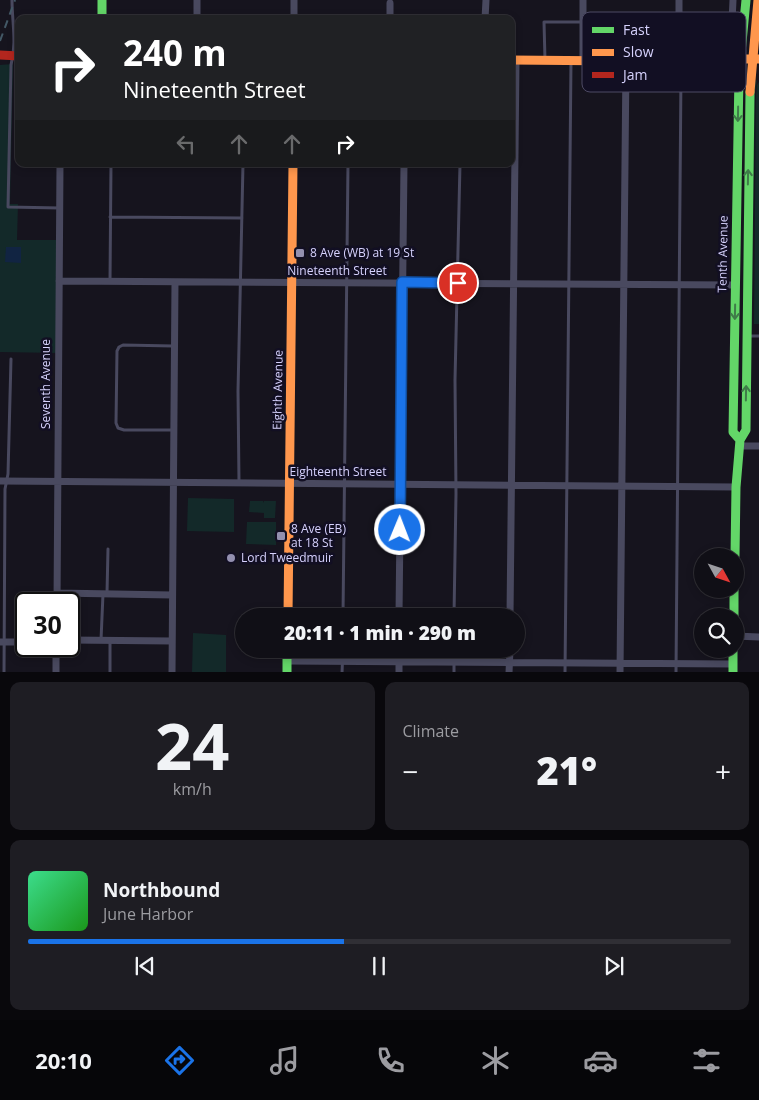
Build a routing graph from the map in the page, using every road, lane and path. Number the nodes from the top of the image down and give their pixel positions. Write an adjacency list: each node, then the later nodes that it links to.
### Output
1 (12, 0): 15 (lane)
2 (102, 0): 8 (main road)
3 (197, 0): 9 (street)
4 (294, 0): 10 (street)
5 (486, 0): 12 (street)
6 (758, 0): 14 (main road, Tenth Avenue)
7 (390, 3): 11 (street)
8 (102, 15)
9 (197, 15)
10 (294, 15)
11 (390, 15)
12 (485, 15)
13 (582, 22): 20 (lane)
14 (757, 32): 23 (main road, Tenth Avenue)
15 (15, 47)
16 (0, 55): 17 (main road)
17 (15, 56)
18 (15, 59): 35 (lane)
19 (515, 60): 20 (main road)
20 (545, 60): 21 (main road)
21 (571, 60): 22 (main road); 47 (lane)
22 (582, 60)
23 (755, 63): 51 (main road, Tenth Avenue, one-way to 23)
24 (626, 92): 48 (street)
25 (681, 92): 49 (lane)
26 (737, 92): 50 (main road, Tenth Avenue, one-way to 50)
27 (60, 167): 35 (street, Seventh Avenue)
28 (111, 167): 36 (lane)
29 (242, 167): 37 (lane)
30 (293, 167): 42 (main road, Eighth Avenue)
31 (348, 167): 43 (lane)
32 (404, 167): 44 (street)
33 (460, 167): 45 (lane)
34 (513, 167): 46 (street)
35 (60, 208): 38 (street, Seventh Avenue)
36 (110, 217): 37 (lane); 39 (lane)
37 (242, 218): 41 (lane)
38 (59, 280): 39 (street, Nineteenth Street); 59 (street, Seventh Avenue)
39 (110, 281): 40 (street, Nineteenth Street)
40 (175, 282): 41 (street, Nineteenth Street); 53 (street)
41 (241, 282): 42 (street, Nineteenth Street); 61 (lane)
42 (292, 282): 43 (street, Nineteenth Street); 62 (main road, Eighth Avenue)
43 (346, 282): 44 (street, Nineteenth Street); 63 (lane)
44 (402, 282): 45 (street, Nineteenth Street); 64 (street)
45 (458, 283): 46 (street, Nineteenth Street); 65 (lane)
46 (513, 283): 47 (street, Nineteenth Street); 66 (street)
47 (569, 284): 48 (street, Nineteenth Street); 67 (lane)
48 (624, 284): 49 (street, Nineteenth Street); 68 (street)
49 (679, 284): 50 (street, Nineteenth Street); 69 (lane)
50 (735, 284): 56 (main road, Tenth Avenue, one-way to 56)
51 (747, 336): 52 (lane); 56 (main road, Tenth Avenue, one-way to 51)
52 (759, 336)
53 (174, 346): 55 (street); 55 (lane)
54 (12, 359): 58 (lane)
55 (174, 430): 60 (street)
56 (740, 443): 57 (street); 70 (main road, Tenth Avenue)
57 (759, 446)
58 (3, 481): 59 (street, Eighteenth Street); 88 (lane)
59 (58, 482): 60 (street, Eighteenth Street); 73 (street, Seventh Avenue)
60 (173, 482): 61 (street, Eighteenth Street); 76 (street)
61 (239, 483): 62 (street, Eighteenth Street)
62 (290, 483): 63 (street, Eighteenth Street); 77 (main road, Eighth Avenue)
63 (344, 484): 64 (street, Eighteenth Street); 78 (lane)
64 (400, 484): 65 (street, Eighteenth Street); 79 (street)
65 (456, 485): 66 (street, Eighteenth Street); 80 (lane)
66 (511, 485): 67 (street, Eighteenth Street); 81 (street)
67 (567, 486): 68 (street, Eighteenth Street); 99 (lane)
68 (622, 486): 69 (street, Eighteenth Street); 100 (street)
69 (678, 486): 70 (street, Eighteenth Street); 101 (lane)
70 (736, 487): 71 (main road, Tenth Avenue)
71 (735, 548)
72 (108, 549): 75 (lane)
73 (57, 592)
74 (80, 593): 75 (street)
75 (105, 593): 76 (street); 85 (lane)
76 (172, 595): 87 (street)
77 (288, 608)
78 (343, 608)
79 (399, 608)
80 (454, 608)
81 (510, 608)
82 (744, 636): 83 (street)
83 (759, 637)
84 (80, 640): 85 (street)
85 (101, 641): 86 (street)
86 (110, 641): 87 (street); 105 (lane)
87 (172, 641): 106 (street)
88 (2, 642): 89 (street); 103 (lane)
89 (15, 642)
90 (56, 657): 104 (street)
91 (399, 658): 96 (street)
92 (454, 658): 97 (lane)
93 (510, 658): 98 (street)
94 (287, 661): 95 (street); 107 (main road)
95 (343, 661): 96 (street); 108 (lane)
96 (399, 662): 97 (street); 109 (street)
97 (454, 662): 98 (street); 110 (lane)
98 (510, 662): 99 (street); 111 (street)
99 (565, 663): 100 (street); 112 (lane)
100 (620, 663): 101 (street); 113 (street)
101 (676, 664): 102 (street); 114 (lane)
102 (733, 668)
103 (4, 672)
104 (56, 672)
105 (110, 672)
106 (172, 672)
107 (287, 672)
108 (342, 672)
109 (399, 672)
110 (454, 672)
111 (509, 672)
112 (565, 672)
113 (620, 672)
114 (676, 672)

